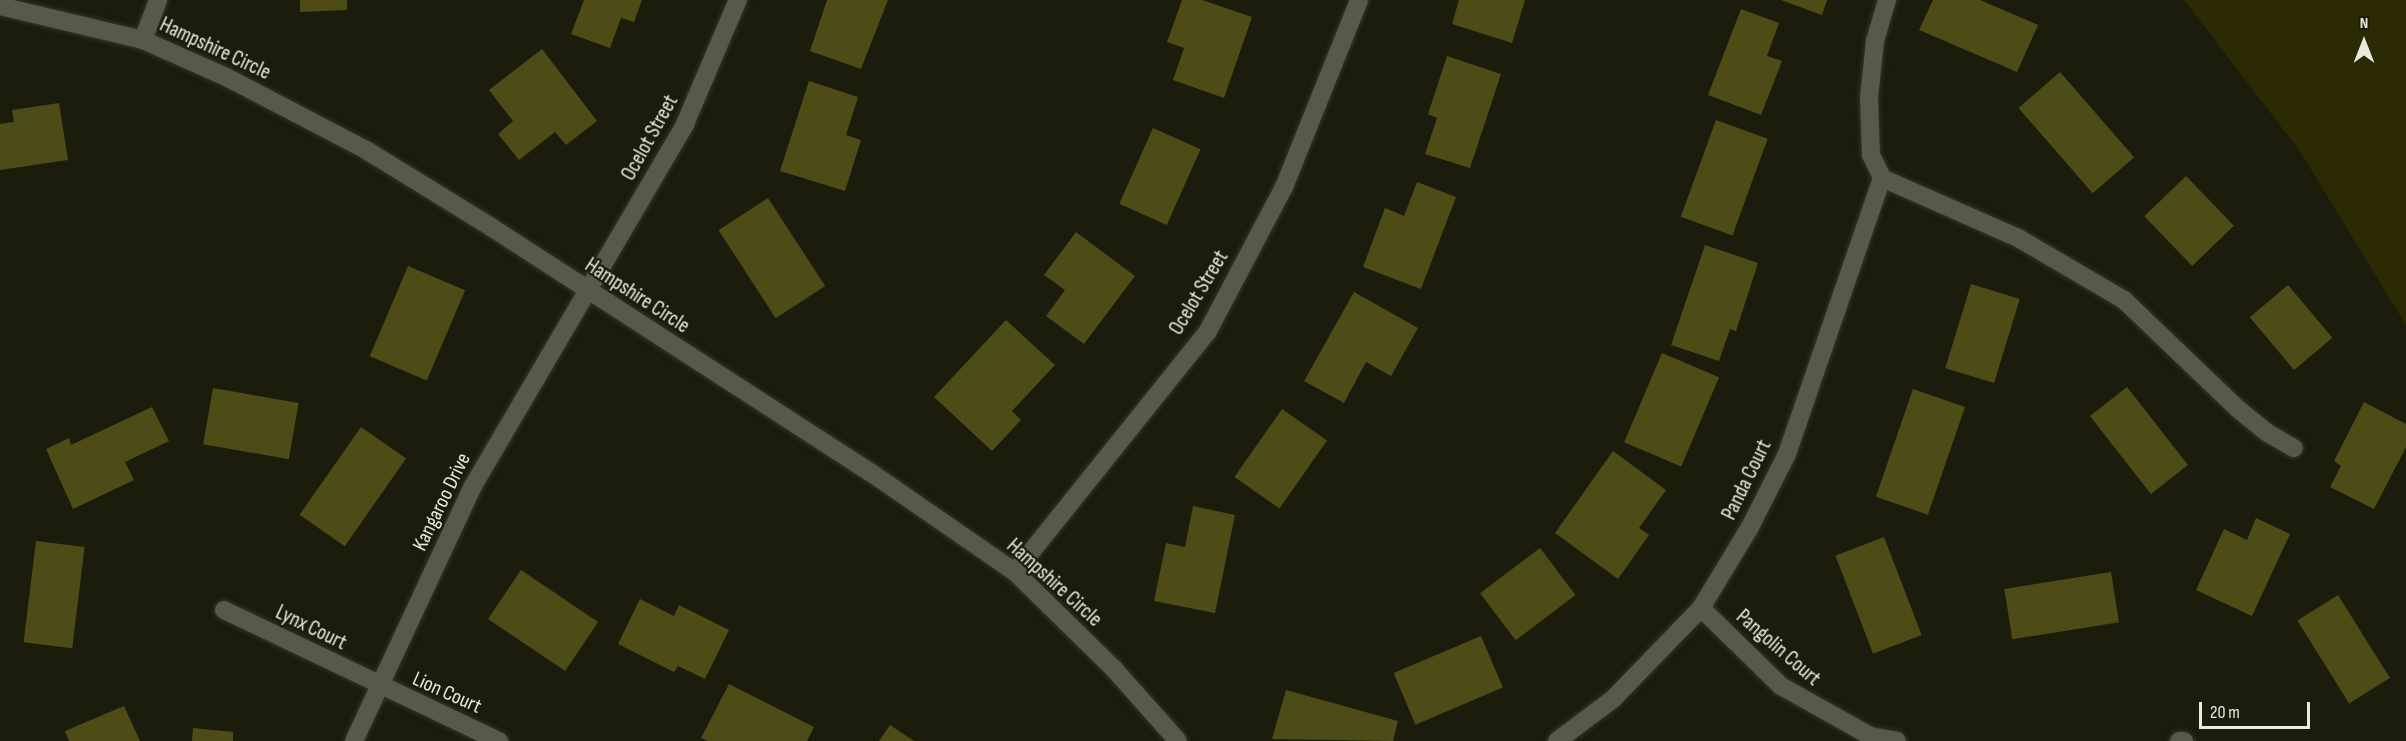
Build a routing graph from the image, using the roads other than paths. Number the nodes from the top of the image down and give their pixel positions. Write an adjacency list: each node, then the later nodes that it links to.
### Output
1 (158, 0): 6 (street)
2 (738, 0): 8 (street, Ocelot Street)
3 (1359, 0): 10 (street, Ocelot Street)
4 (1887, 0): 7 (street)
5 (0, 6): 6 (street, Hampshire Circle)
6 (143, 40): 8 (street, Hampshire Circle)
7 (1882, 178): 9 (street); 11 (street, Panda Court)
8 (585, 290): 10 (street, Hampshire Circle); 13 (street, Kangaroo Drive)
9 (2294, 448)
10 (1015, 572): 16 (street, Hampshire Circle)
11 (1701, 608): 17 (street, Panda Court); 18 (street, Pangolin Court)
12 (224, 610): 13 (street, Lynx Court)
13 (377, 686): 14 (street, Kangaroo Drive); 15 (street, Lion Court)
14 (354, 741)
15 (499, 741)
16 (1178, 741)
17 (1557, 741)
18 (1897, 741)
19 (2179, 741): 20 (street)
20 (2184, 741)

